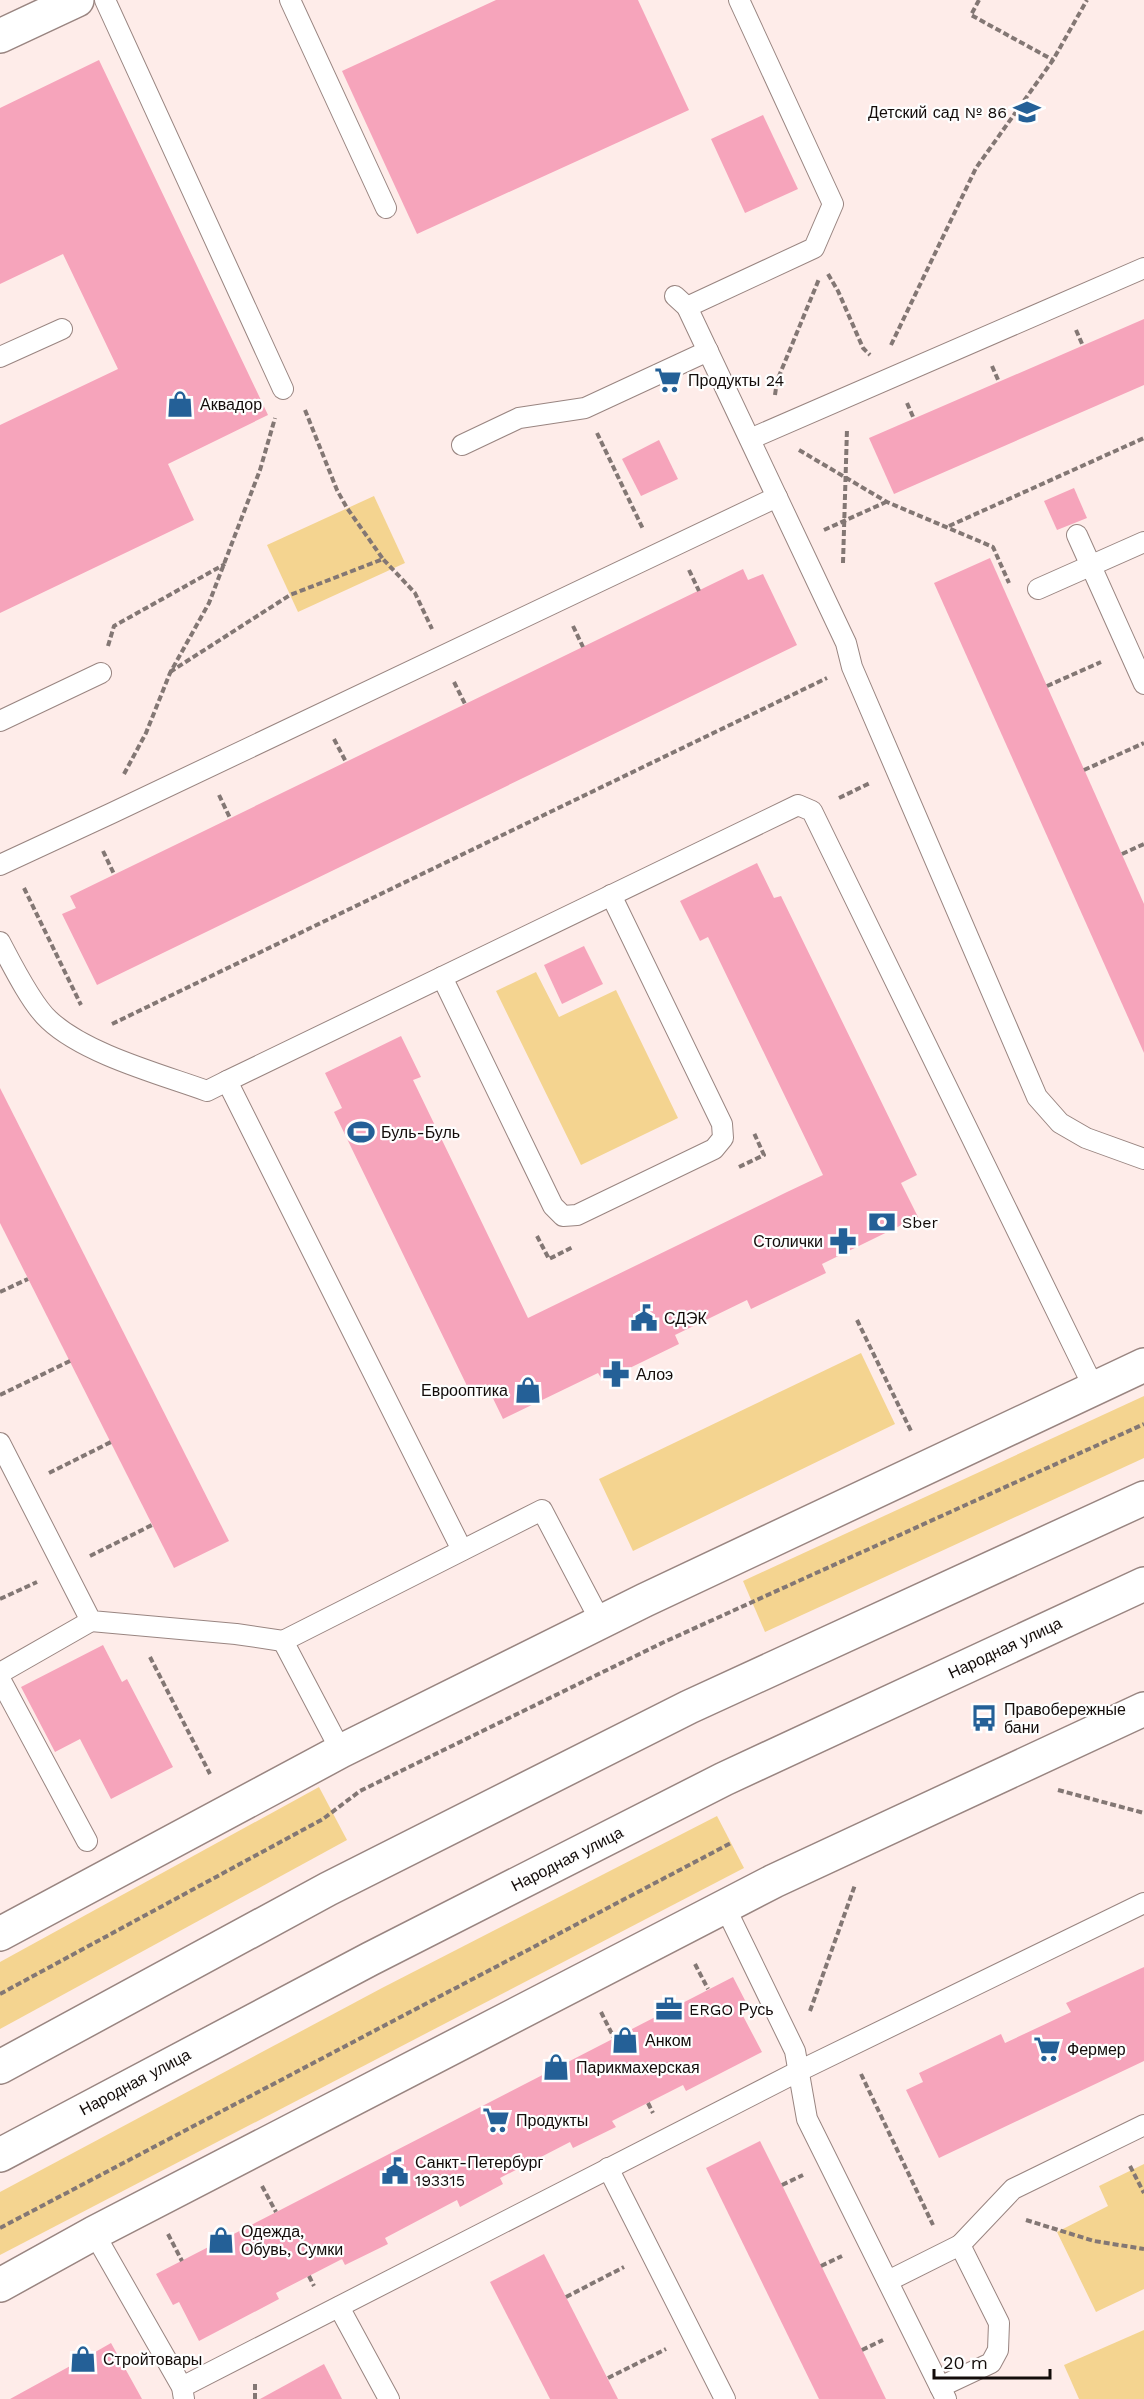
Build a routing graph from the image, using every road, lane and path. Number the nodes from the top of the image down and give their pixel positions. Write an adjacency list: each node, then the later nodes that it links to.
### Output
1 (77, 0): 7 (street)
2 (105, 0): 18 (lane)
3 (290, 0): 9 (lane)
4 (739, 0): 10 (lane)
5 (979, 0): 8 (path)
6 (1087, 0): 8 (path)
7 (0, 36)
8 (1053, 60): 16 (path)
9 (386, 208)
10 (814, 248): 11 (path); 14 (lane)
11 (824, 267): 16 (path); 21 (path)
12 (1144, 268): 17 (lane)
13 (62, 329): 15 (lane)
14 (708, 351): 20 (lane); 21 (lane)
15 (0, 357)
16 (881, 366): 17 (path)
17 (874, 385): 19 (lane)
18 (283, 389): 34 (path); 36 (path)
19 (847, 397): 21 (lane); 25 (path)
20 (585, 408): 24 (lane); 33 (path)
21 (759, 436): 25 (path); 26 (lane)
22 (1144, 438): 23 (path); 29 (path)
23 (1144, 444)
24 (462, 445)
25 (846, 477): 27 (path); 28 (path)
26 (777, 497): 33 (lane); 46 (lane)
27 (886, 502): 28 (path); 29 (path)
28 (845, 520): 30 (path); 38 (path)
29 (948, 526): 39 (path)
30 (821, 531)
31 (1077, 535): 37 (lane)
32 (1144, 542): 37 (lane)
33 (656, 554): 45 (lane)
34 (383, 559): 45 (path); 48 (path)
35 (684, 560): 41 (path)
36 (226, 563): 47 (path); 48 (path)
37 (1091, 566): 40 (lane); 44 (lane)
38 (843, 567)
39 (1012, 589)
40 (1038, 589)
41 (699, 591)
42 (568, 616): 43 (path)
43 (583, 647)
44 (1129, 650): 49 (lane); 50 (path)
45 (444, 655): 51 (path); 60 (lane)
46 (852, 667): 56 (lane); 70 (path)
47 (101, 673): 52 (lane)
48 (170, 673): 60 (path)
49 (1144, 684)
50 (1047, 686)
51 (465, 704)
52 (0, 721)
53 (331, 732): 55 (path)
54 (1144, 743): 57 (path)
55 (346, 762)
56 (897, 770): 59 (path); 73 (lane)
57 (1084, 770)
58 (216, 787): 61 (path)
59 (812, 811): 67 (lane); 82 (lane)
60 (112, 813): 64 (lane); 65 (path)
61 (230, 818)
62 (1144, 844): 63 (path)
63 (1122, 854)
64 (0, 865)
65 (114, 874)
66 (21, 882): 70 (path)
67 (611, 895): 69 (lane); 69 (lane)
68 (0, 942): 70 (lane)
69 (442, 977): 71 (lane)
70 (89, 1039): 71 (lane)
71 (227, 1081): 90 (lane)
72 (749, 1123): 74 (path)
73 (1144, 1159)
74 (732, 1170)
75 (533, 1227): 76 (path)
76 (581, 1243)
77 (28, 1279): 78 (path)
78 (0, 1292)
79 (857, 1320): 85 (path)
80 (70, 1361): 83 (path)
81 (1144, 1365): 82 (street)
82 (1094, 1388): 93 (street)
83 (0, 1395)
84 (1144, 1424): 111 (path)
85 (913, 1434)
86 (111, 1442): 88 (path)
87 (0, 1443): 88 (lane)
88 (22, 1487): 92 (lane)
89 (1144, 1498): 116 (street)
90 (462, 1550): 93 (lane); 95 (lane)
91 (1144, 1584): 119 (street, Народная улица)
92 (92, 1621): 94 (lane); 96 (lane)
93 (601, 1622): 99 (street)
94 (133, 1624): 95 (lane); 100 (path)
95 (284, 1641): 99 (lane)
96 (0, 1673)
97 (0, 1679): 103 (lane)
98 (1144, 1709): 107 (street)
99 (341, 1751): 108 (street)
100 (210, 1773)
101 (1053, 1789): 102 (path)
102 (1144, 1813)
103 (87, 1841)
104 (731, 1843): 124 (path)
105 (856, 1883): 115 (path)
106 (1144, 1902): 114 (lane)
107 (725, 1907): 115 (lane); 126 (street)
108 (0, 1934)
109 (695, 1963): 110 (path)
110 (708, 1989)
111 (0, 1994)
112 (600, 2011): 113 (path)
113 (614, 2038)
114 (848, 2047): 117 (lane); 127 (path)
115 (795, 2051): 117 (lane)
116 (0, 2067)
117 (799, 2071): 120 (lane); 131 (lane)
118 (1144, 2125): 122 (lane)
119 (0, 2155)
120 (608, 2168): 129 (lane); 134 (lane)
121 (261, 2183): 123 (path)
122 (994, 2209): 127 (lane); 128 (path)
123 (276, 2212)
124 (0, 2228)
125 (166, 2230): 130 (path)
126 (94, 2233): 132 (street); 137 (lane)
127 (953, 2249): 131 (lane); 138 (lane)
128 (1144, 2249)
129 (651, 2253): 133 (path); 135 (lane)
130 (182, 2261)
131 (888, 2281): 138 (lane)
132 (0, 2285)
133 (566, 2297)
134 (339, 2307): 137 (lane); 139 (lane)
135 (693, 2335): 136 (path); 140 (lane)
136 (608, 2378)
137 (183, 2393)
138 (943, 2393)
139 (389, 2399)
140 (725, 2399)

